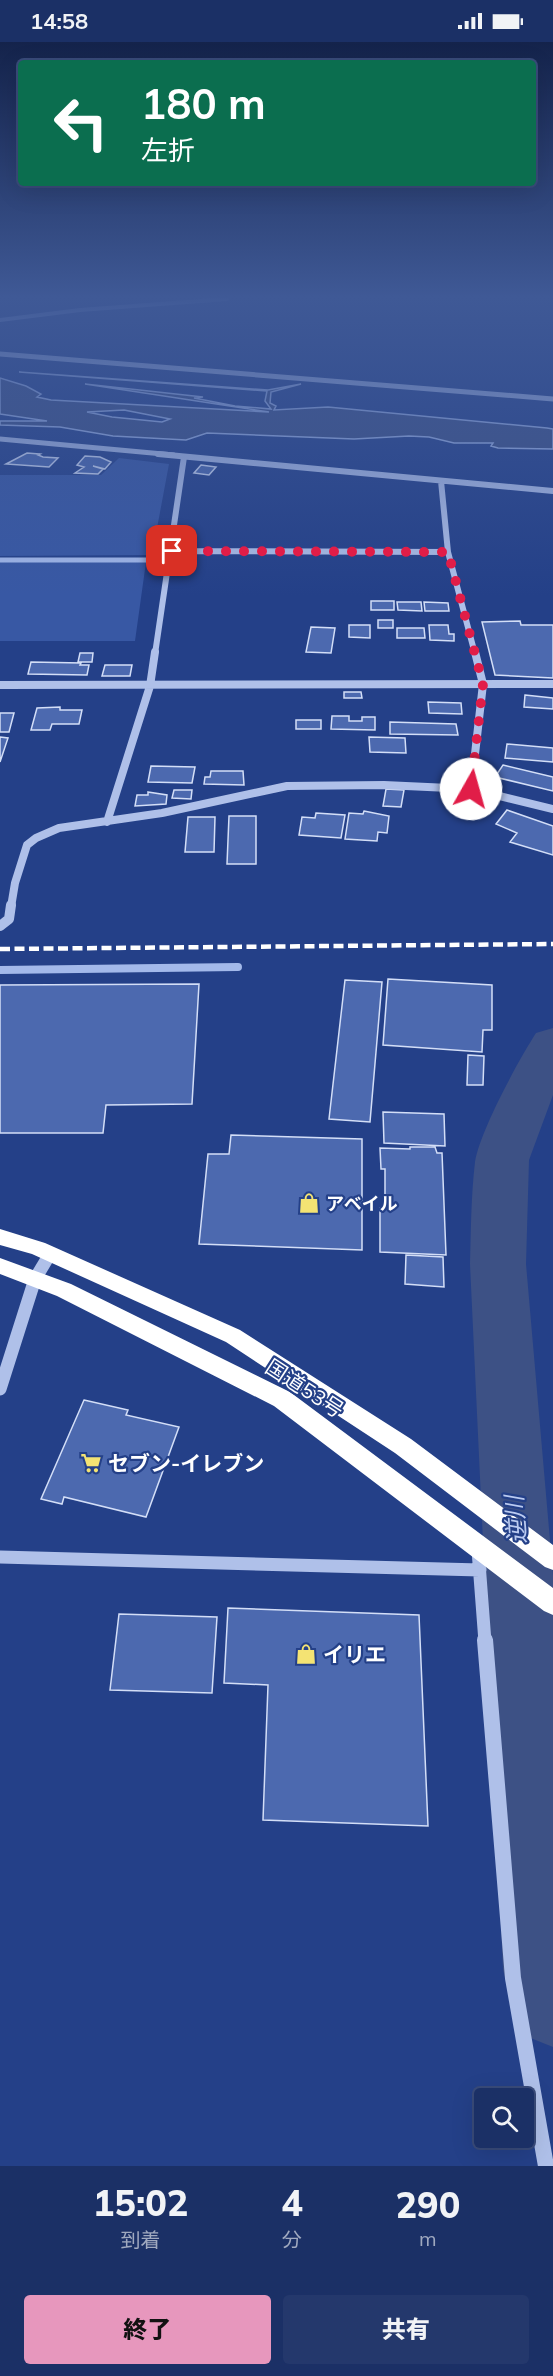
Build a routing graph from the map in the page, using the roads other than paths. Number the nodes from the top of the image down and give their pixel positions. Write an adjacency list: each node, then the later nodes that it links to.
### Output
1 (0, 439): 2 (street)
2 (184, 458): 3 (street); 5 (street)
3 (441, 481): 4 (street); 6 (street)
4 (553, 491)
5 (172, 551): 6 (street); 10 (street)
6 (448, 552): 7 (street)
7 (483, 684): 8 (street); 10 (street); 11 (street)
8 (553, 684)
9 (0, 685): 10 (street)
10 (150, 686): 13 (street)
11 (471, 789): 12 (street); 13 (street)
12 (553, 809)
13 (107, 822): 14 (street)
14 (0, 926)
15 (0, 1237): 16 (highway, 国道53号)
16 (50, 1254): 18 (street); 22 (highway, 国道53号)
17 (0, 1266): 18 (highway, 国道53号)
18 (35, 1279): 19 (street); 20 (highway, 国道53号)
19 (0, 1389)
20 (477, 1544): 23 (street); 24 (highway, 国道53号)
21 (0, 1557): 23 (street)
22 (553, 1559)
23 (480, 1570): 25 (street)
24 (553, 1603)
25 (546, 2166)

